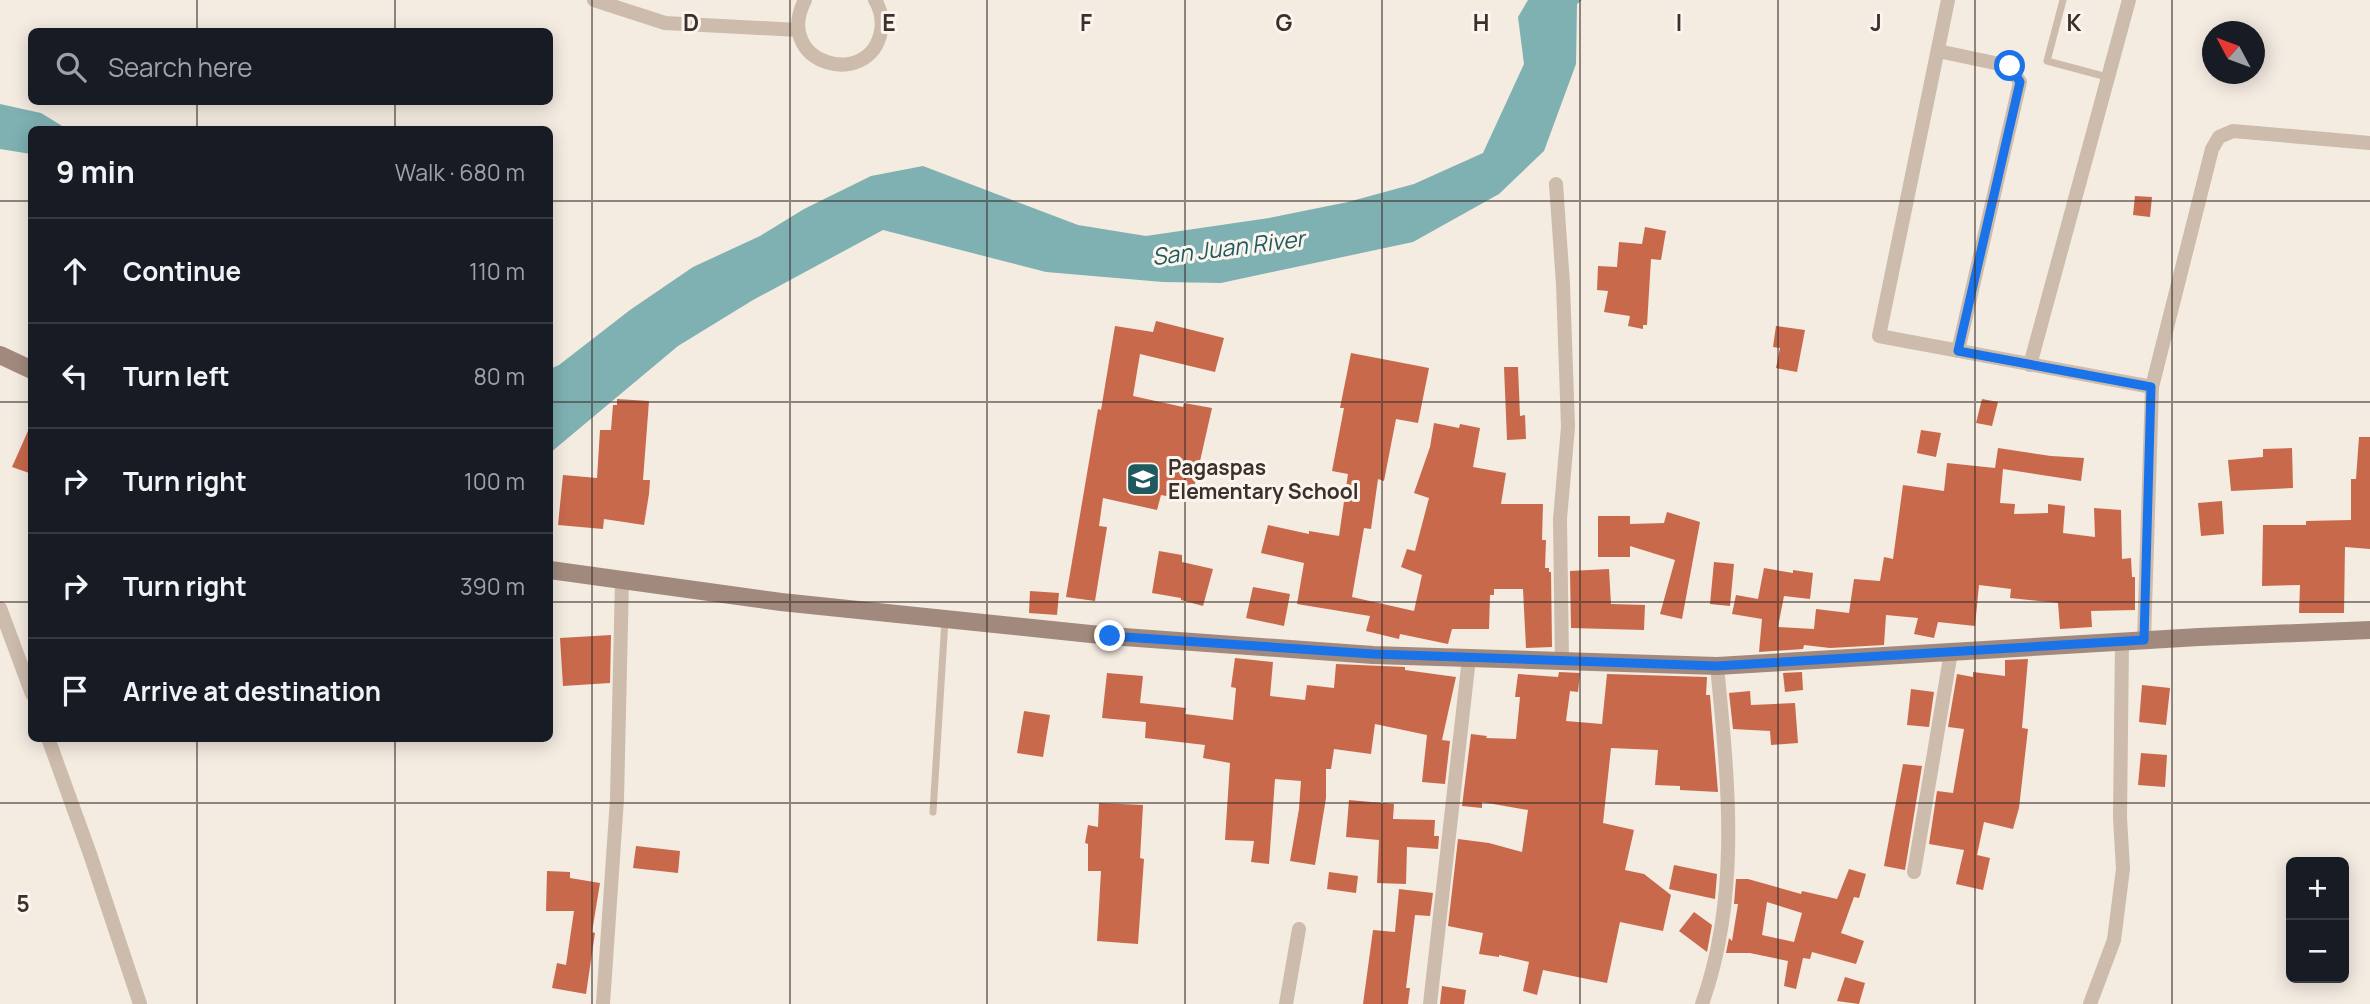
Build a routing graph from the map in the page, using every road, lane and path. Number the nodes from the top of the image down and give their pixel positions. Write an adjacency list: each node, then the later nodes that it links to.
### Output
1 (594, 0): 7 (street)
2 (805, 0): 7 (street)
3 (1948, 0): 8 (street)
4 (2063, 0): 9 (lane)
5 (2129, 0): 9 (street)
6 (881, 2): 7 (street)
7 (798, 30)
8 (1938, 51): 12 (street); 12 (street)
9 (2108, 78): 14 (street)
10 (2370, 143): 16 (street)
11 (1556, 184): 26 (street)
12 (1958, 351): 14 (street)
13 (0, 355): 15 (main road)
14 (2030, 365): 16 (street)
15 (28, 368)
16 (2151, 387): 22 (street)
17 (553, 570): 18 (main road)
18 (622, 580): 20 (main road); 34 (street)
19 (0, 608): 28 (street)
20 (945, 620): 25 (main road); 30 (lane)
21 (2370, 630): 22 (main road)
22 (2144, 640): 23 (main road)
23 (2122, 642): 24 (main road); 38 (street)
24 (1951, 652): 27 (main road); 31 (street)
25 (1469, 657): 26 (main road); 36 (street)
26 (1562, 661): 27 (main road)
27 (1717, 666): 37 (street)
28 (28, 683)
29 (49, 742): 33 (street)
30 (933, 813)
31 (1914, 872)
32 (1299, 929): 35 (street)
33 (140, 1004)
34 (603, 1004)
35 (1286, 1004)
36 (1430, 1004)
37 (1702, 1004)
38 (2090, 1004)

